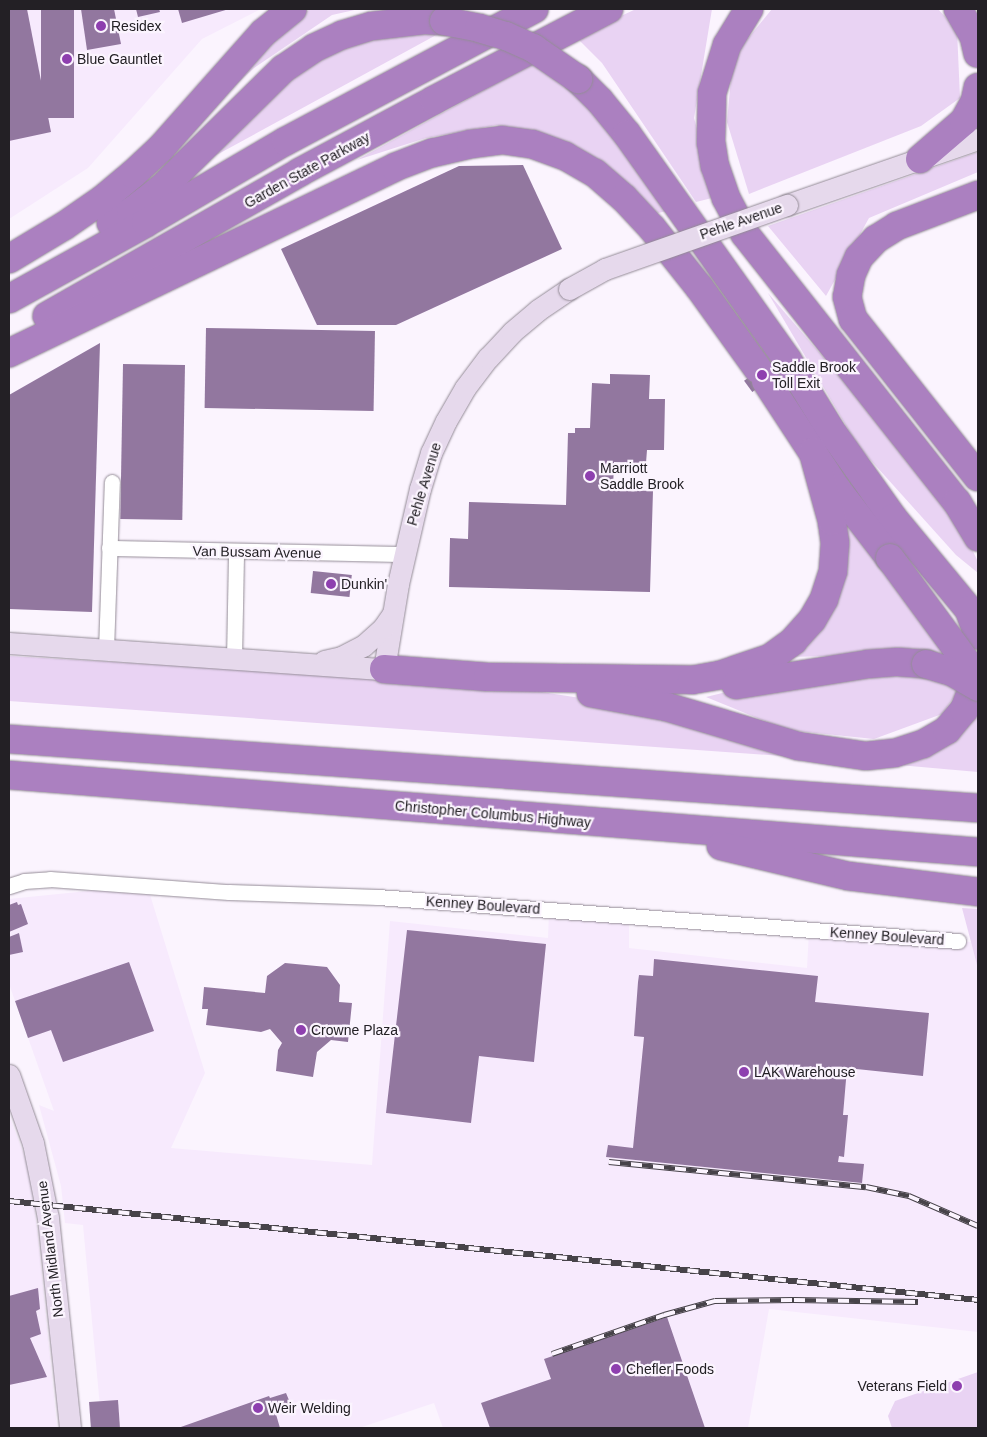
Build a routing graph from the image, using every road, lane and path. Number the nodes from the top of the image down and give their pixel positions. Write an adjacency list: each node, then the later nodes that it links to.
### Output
1 (293, 9): 15 (highway)
2 (534, 9): 17 (highway)
3 (609, 9): 19 (highway, Garden State Parkway)
4 (749, 9): 9 (highway)
5 (758, 9): 9 (highway)
6 (958, 9): 10 (highway)
7 (963, 9): 8 (highway)
8 (978, 31)
9 (727, 44): 18 (highway)
10 (978, 54)
11 (978, 87): 13 (highway)
12 (978, 139): 13 (street, Pehle Avenue)
13 (920, 159): 29 (street, Pehle Avenue, bridge)
14 (978, 195): 23 (highway)
15 (9, 259)
16 (9, 293): 22 (highway, bridge)
17 (9, 299)
18 (823, 330): 25 (highway); 26 (highway)
19 (9, 338)
20 (9, 353): 21 (highway)
21 (813, 452): 39 (highway); 40 (highway, bridge)
22 (859, 470): 30 (highway); 32 (highway)
23 (978, 477)
24 (112, 482): 27 (street)
25 (978, 495)
26 (978, 537)
27 (109, 548): 28 (street, Van Bussam Avenue); 34 (street)
28 (236, 552): 29 (street, Van Bussam Avenue); 35 (street)
29 (404, 554): 31 (street, Pehle Avenue)
30 (978, 598)
31 (392, 615): 36 (street); 37 (street, Pehle Avenue)
32 (978, 635)
33 (9, 643): 34 (street)
34 (106, 650): 35 (street)
35 (234, 659): 36 (street)
36 (312, 664): 37 (street)
37 (384, 669): 39 (highway)
38 (978, 674): 42 (highway)
39 (488, 677): 42 (highway)
40 (978, 678)
41 (978, 687): 42 (highway, bridge)
42 (590, 693)
43 (9, 739): 45 (highway)
44 (9, 775): 46 (highway, Christopher Columbus Highway)
45 (978, 808)
46 (637, 826): 47 (highway, Christopher Columbus Highway); 49 (highway)
47 (978, 852)
48 (9, 886): 50 (street, Kenney Boulevard)
49 (978, 892)
50 (958, 941)
51 (9, 1075): 52 (street, North Midland Avenue)
52 (70, 1428)

